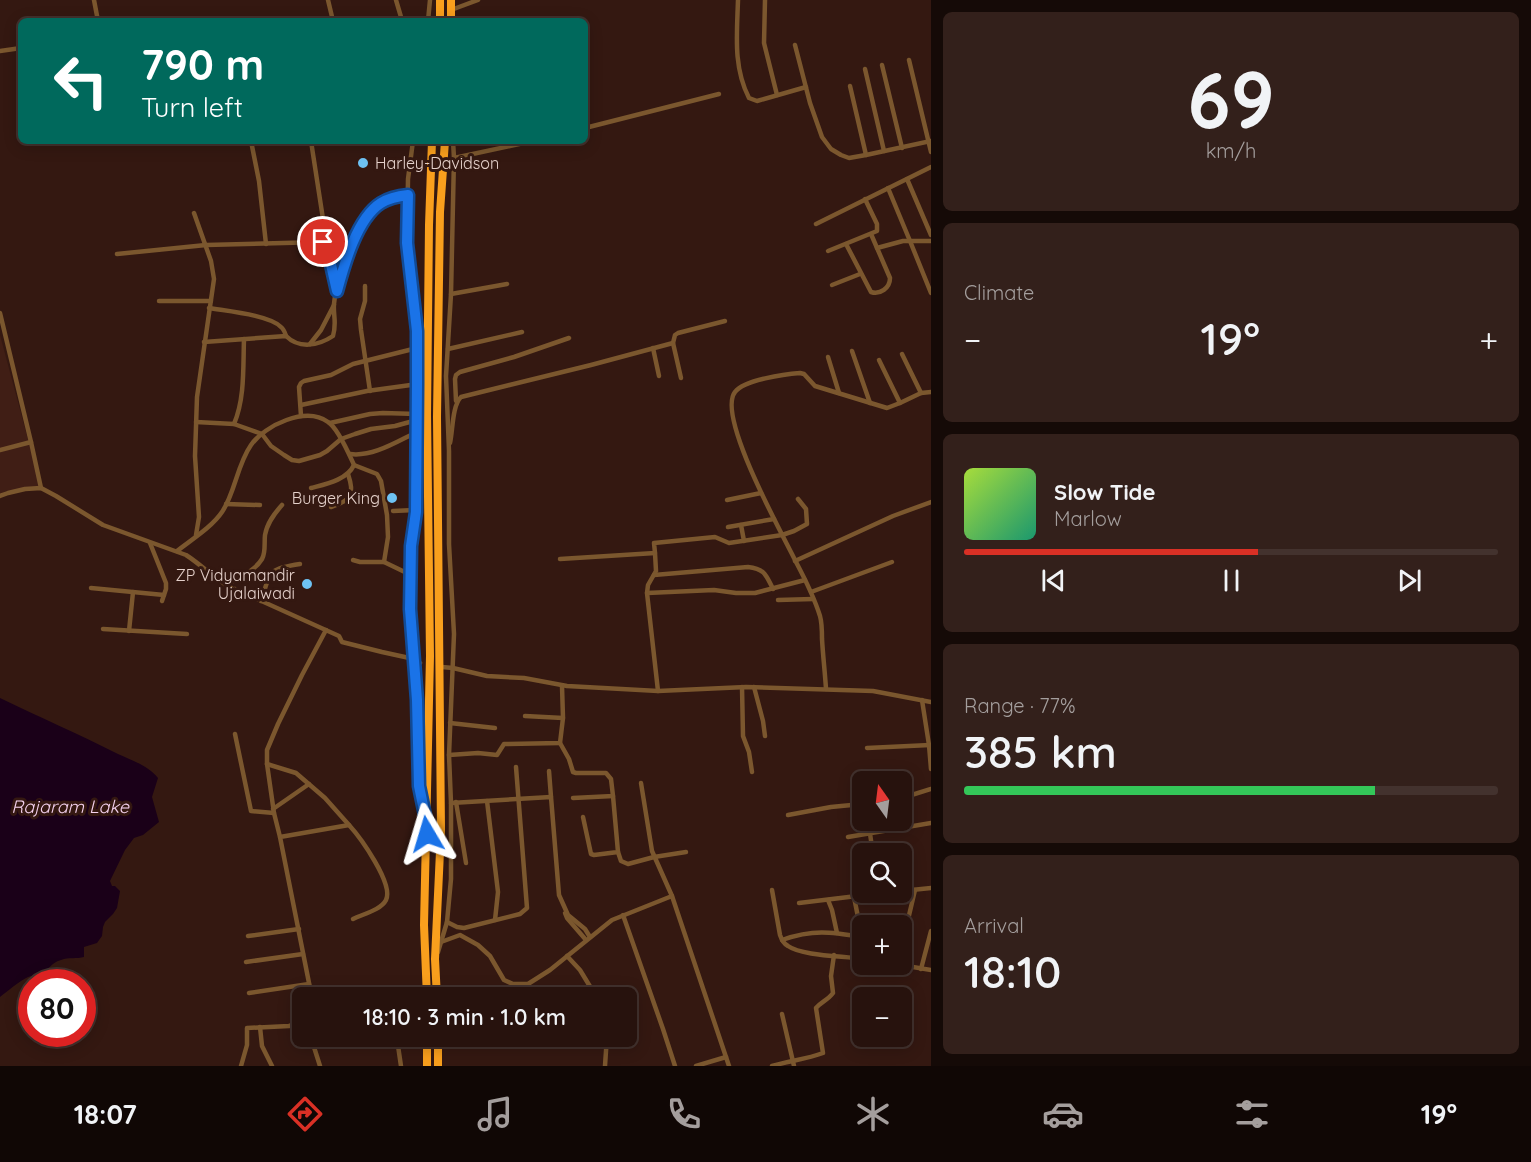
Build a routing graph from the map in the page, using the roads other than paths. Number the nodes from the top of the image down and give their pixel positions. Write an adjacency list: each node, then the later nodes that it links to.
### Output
1 (93, 0): 11 (street)
2 (328, 0): 12 (street)
3 (396, 0): 13 (street)
4 (430, 0): 14 (street)
5 (440, 0): 15 (highway)
6 (451, 0): 10 (highway)
7 (478, 0): 10 (street)
8 (738, 0): 26 (street)
9 (765, 0): 26 (street)
10 (451, 10): 16 (highway)
11 (97, 18)
12 (332, 18)
13 (402, 18)
14 (428, 18)
15 (440, 18)
16 (451, 18)
17 (795, 45): 24 (street)
18 (18, 48): 19 (street)
19 (0, 51)
20 (909, 60): 28 (street)
21 (882, 65): 36 (street)
22 (865, 69): 37 (street)
23 (850, 86): 39 (street)
24 (806, 87): 26 (street); 39 (street)
25 (719, 94): 27 (street)
26 (777, 95)
27 (588, 127)
28 (930, 141): 36 (street); 38 (street)
29 (252, 144): 53 (street)
30 (311, 144): 52 (street)
31 (413, 144): 44 (street)
32 (432, 144): 196 (highway)
33 (446, 144): 233 (highway)
34 (453, 144): 40 (street)
35 (519, 144): 40 (street)
36 (902, 148): 37 (street)
37 (884, 151): 39 (street)
38 (931, 152)
39 (866, 155)
40 (454, 158): 65 (street)
41 (931, 167): 42 (street)
42 (907, 179): 43 (street); 49 (street)
43 (888, 188): 45 (street); 50 (street)
44 (408, 195): 63 (street); 79 (street)
45 (866, 199): 47 (street); 48 (street)
46 (194, 213): 55 (street)
47 (816, 224)
48 (871, 234): 54 (street); 56 (street)
49 (931, 235)
50 (910, 241): 51 (street); 56 (street); 64 (street)
51 (931, 241)
52 (325, 243): 53 (street); 63 (street)
53 (266, 244): 55 (street)
54 (846, 244): 57 (street); 59 (street)
55 (206, 245): 58 (street); 67 (street)
56 (877, 248): 59 (street)
57 (828, 251)
58 (117, 254)
59 (860, 274): 61 (street)
60 (507, 284): 65 (street)
61 (832, 285)
62 (365, 286): 85 (street)
63 (337, 291): 68 (street)
64 (931, 293)
65 (451, 294): 81 (street)
66 (159, 301): 67 (street)
67 (211, 301): 69 (street)
68 (334, 305): 78 (street); 78 (street)
69 (209, 308): 73 (street); 76 (street)
70 (0, 313): 106 (street)
71 (726, 321): 77 (street)
72 (522, 332): 81 (street)
73 (286, 336): 74 (street); 78 (street)
74 (244, 339): 76 (street); 102 (street)
75 (569, 339): 94 (street)
76 (204, 342): 100 (street)
77 (673, 343): 80 (street); 88 (street)
78 (309, 345)
79 (417, 348): 85 (street); 89 (street)
80 (653, 348): 87 (street); 94 (street)
81 (448, 349): 108 (street)
82 (852, 351): 95 (street)
83 (902, 354): 93 (street)
84 (828, 357): 92 (street)
85 (365, 360): 90 (street); 97 (street)
86 (879, 360): 96 (street)
87 (660, 376)
88 (681, 378)
89 (417, 384): 90 (street); 99 (street)
90 (370, 391): 97 (street)
91 (931, 392): 93 (street)
92 (839, 393): 95 (street); 114 (street)
93 (921, 393): 96 (street)
94 (456, 401): 108 (street)
95 (870, 403): 96 (street)
96 (900, 403)
97 (301, 405): 98 (street)
98 (301, 416): 101 (street); 104 (street)
99 (417, 417): 101 (street); 103 (street); 105 (street)
100 (196, 422): 102 (street); 128 (street)
101 (330, 423): 105 (street)
102 (234, 424): 104 (street)
103 (417, 432): 109 (street); 123 (street)
104 (261, 434): 105 (street); 119 (street)
105 (341, 439): 109 (street)
106 (31, 442): 107 (street); 112 (street)
107 (0, 450)
108 (449, 451): 159 (street)
109 (350, 454): 110 (street)
110 (354, 465): 111 (street); 137 (street)
111 (348, 474): 113 (street); 122 (street)
112 (41, 488): 115 (street); 131 (street)
113 (311, 488)
114 (761, 492): 117 (street); 125 (street)
115 (0, 496)
116 (798, 499): 129 (street)
117 (727, 500)
118 (931, 502): 136 (street)
119 (226, 504): 120 (street); 128 (street)
120 (260, 505)
121 (282, 506): 143 (street)
122 (331, 507)
123 (416, 510): 124 (street); 140 (street)
124 (393, 511)
125 (774, 519): 126 (street); 129 (street)
126 (741, 525): 127 (street); 130 (street)
127 (728, 527)
128 (196, 535): 132 (street)
129 (782, 535): 130 (street); 136 (street)
130 (744, 541): 133 (street)
131 (150, 543): 132 (street); 146 (street)
132 (177, 551): 143 (street)
133 (655, 553): 134 (street); 141 (street)
134 (560, 559)
135 (353, 560): 137 (street)
136 (795, 561): 142 (street)
137 (384, 562): 140 (street)
138 (892, 562): 147 (street)
139 (300, 564): 151 (street)
140 (411, 575): 156 (street)
141 (654, 575): 145 (street); 148 (street)
142 (805, 580): 145 (street); 147 (street)
143 (226, 585): 151 (street)
144 (91, 588): 146 (street)
145 (773, 589): 148 (street)
146 (133, 592): 154 (street)
147 (811, 592): 149 (street)
148 (647, 593): 164 (street)
149 (813, 599): 150 (street); 163 (street)
150 (778, 600)
151 (261, 601): 153 (street)
152 (102, 629): 154 (street)
153 (326, 630): 156 (street); 177 (street)
154 (129, 631): 155 (street)
155 (187, 634)
156 (414, 658): 157 (street); 196 (street)
157 (420, 663)
158 (442, 667): 159 (street)
159 (453, 668): 160 (street); 169 (street)
160 (562, 686): 164 (street); 168 (street)
161 (742, 687): 162 (street); 164 (street); 181 (street)
162 (754, 687): 163 (street); 172 (street)
163 (826, 689): 165 (street)
164 (658, 692)
165 (922, 700): 166 (street); 174 (street)
166 (931, 702)
167 (525, 716): 168 (street)
168 (563, 718): 173 (street)
169 (450, 723): 170 (street); 176 (street)
170 (495, 728)
171 (234, 734): 193 (street)
172 (765, 736)
173 (560, 743): 176 (street); 187 (street)
174 (930, 745): 175 (street); 179 (street)
175 (867, 748)
176 (449, 755): 191 (street)
177 (267, 764): 183 (street); 193 (street)
178 (516, 767): 189 (street)
179 (931, 769)
180 (549, 771): 186 (street)
181 (752, 772)
182 (642, 783): 205 (street)
183 (309, 784): 193 (street); 198 (street)
184 (931, 789): 185 (street)
185 (912, 795)
186 (551, 796): 189 (street); 226 (street)
187 (613, 796): 188 (street); 203 (street)
188 (573, 798)
189 (518, 799): 190 (street); 218 (street)
190 (487, 801): 191 (street); 218 (street)
191 (454, 803): 206 (street); 219 (street)
192 (852, 805): 194 (street)
193 (273, 811): 200 (street)
194 (788, 815)
195 (583, 817): 203 (street)
196 (426, 820): 240 (highway)
197 (931, 823): 199 (street)
198 (349, 825): 200 (street); 217 (street)
199 (871, 833): 201 (street); 202 (street)
200 (280, 837): 220 (street)
201 (848, 837)
202 (872, 843)
203 (618, 852): 205 (street)
204 (686, 852): 205 (street)
205 (654, 857): 211 (street)
206 (466, 863)
207 (912, 884): 210 (street)
208 (931, 888): 210 (street)
209 (772, 890): 227 (street)
210 (913, 890): 216 (street)
211 (672, 896): 215 (street); 252 (street)
212 (852, 897): 213 (street)
213 (828, 900): 214 (street); 222 (street)
214 (799, 903)
215 (623, 915): 226 (street); 261 (street)
216 (908, 915)
217 (353, 918)
218 (495, 920): 219 (street)
219 (447, 925): 223 (street); 228 (street)
220 (298, 929): 225 (street); 229 (street)
221 (931, 931): 236 (street)
222 (837, 933): 224 (street); 227 (street)
223 (460, 935): 228 (street); 231 (street)
224 (852, 935)
225 (248, 936)
226 (588, 939): 231 (street)
227 (782, 940): 230 (street)
228 (441, 942): 233 (street)
229 (303, 954): 234 (street); 238 (street)
230 (834, 955): 232 (street); 253 (street)
231 (567, 956): 242 (street)
232 (852, 958)
233 (435, 959): 241 (highway)
234 (246, 962)
235 (912, 968): 236 (street)
236 (921, 969): 237 (street)
237 (931, 970)
238 (309, 984): 239 (street); 243 (street)
239 (310, 987)
240 (426, 987)
241 (436, 987)
242 (590, 987)
243 (249, 993)
244 (782, 1014): 253 (street)
245 (292, 1025): 246 (street)
246 (260, 1027): 254 (street); 255 (street)
247 (314, 1047): 256 (street)
248 (398, 1047): 257 (street)
249 (427, 1047): 258 (highway)
250 (438, 1047): 259 (highway)
251 (606, 1047): 260 (street)
252 (726, 1057): 262 (street); 263 (street)
253 (794, 1063): 264 (street)
254 (241, 1066)
255 (272, 1066)
256 (320, 1066)
257 (401, 1066)
258 (427, 1066)
259 (438, 1066)
260 (604, 1066)
261 (675, 1066)
262 (696, 1066)
263 (729, 1066)
264 (772, 1066)

